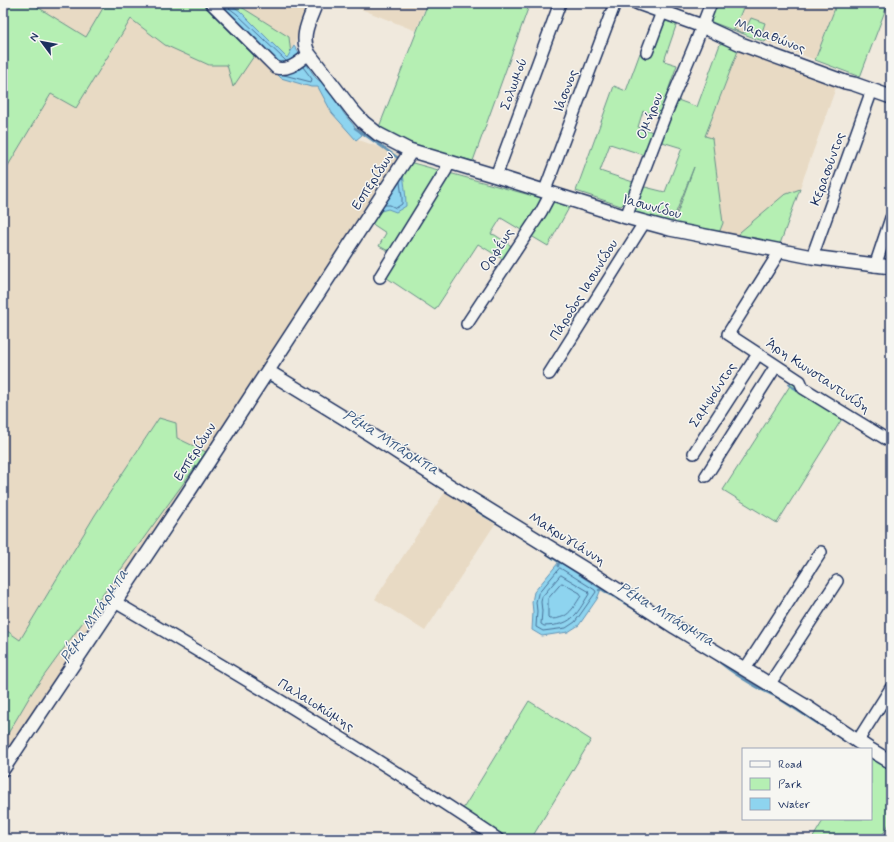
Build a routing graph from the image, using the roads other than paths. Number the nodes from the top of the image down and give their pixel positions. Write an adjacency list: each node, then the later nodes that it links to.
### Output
1 (211, 3): 10 (street)
2 (316, 3): 10 (street)
3 (560, 3): 15 (street, Σολωμού)
4 (615, 3): 16 (street, Ιάσονος)
5 (638, 3): 7 (street, Μαραθώνος)
6 (710, 3): 8 (street, Ομήρου)
7 (662, 12): 8 (street, Μαραθώνος); 9 (street)
8 (702, 26): 11 (street, Μαραθώνος); 17 (street, Ομήρου)
9 (647, 52)
10 (309, 54): 13 (street, Ιασωνίδου)
11 (872, 90): 12 (street, Μαραθώνος); 21 (street, Κερασούντος)
12 (891, 97)
13 (411, 151): 14 (street, Ιασωνίδου); 28 (street, Εσπερίδων)
14 (448, 161): 15 (street, Ιασωνίδου); 24 (street)
15 (496, 176): 16 (street, Ιασωνίδου)
16 (548, 191): 17 (street, Ιασωνίδου); 25 (street, Ορφέως)
17 (626, 217): 19 (street, Ιασωνίδου)
18 (891, 218): 22 (street)
19 (644, 222): 20 (street, Ιασωνίδου); 29 (street, Πάροδος Ιασωνίδου)
20 (780, 251): 21 (street, Ιασωνίδου); 26 (street, Άρη Κωνσταντινίδη)
21 (812, 257): 22 (street, Ιασωνίδου)
22 (874, 266): 23 (street, Ιασωνίδου)
23 (891, 267)
24 (380, 277)
25 (467, 324)
26 (758, 354): 27 (street, Άρη Κωνσταντινίδη); 31 (street, Σαμψούντος)
27 (776, 366): 30 (street, Άρη Κωνσταντινίδη); 32 (street)
28 (269, 370): 35 (street, Εσπερίδων); 36 (street, Μακρυγιάννη)
29 (549, 374)
30 (891, 442)
31 (694, 453)
32 (706, 476)
33 (821, 552): 36 (street)
34 (837, 581): 37 (street)
35 (115, 602): 42 (street, Εσπερίδων); 43 (street, Παλαιοκώμης)
36 (745, 670): 37 (street, Μακρυγιάννη)
37 (769, 685): 39 (street, Μακρυγιάννη)
38 (891, 688): 39 (street)
39 (866, 747)
40 (872, 751): 41 (street, Μακρυγιάννη)
41 (891, 762)
42 (3, 769)
43 (498, 839)

